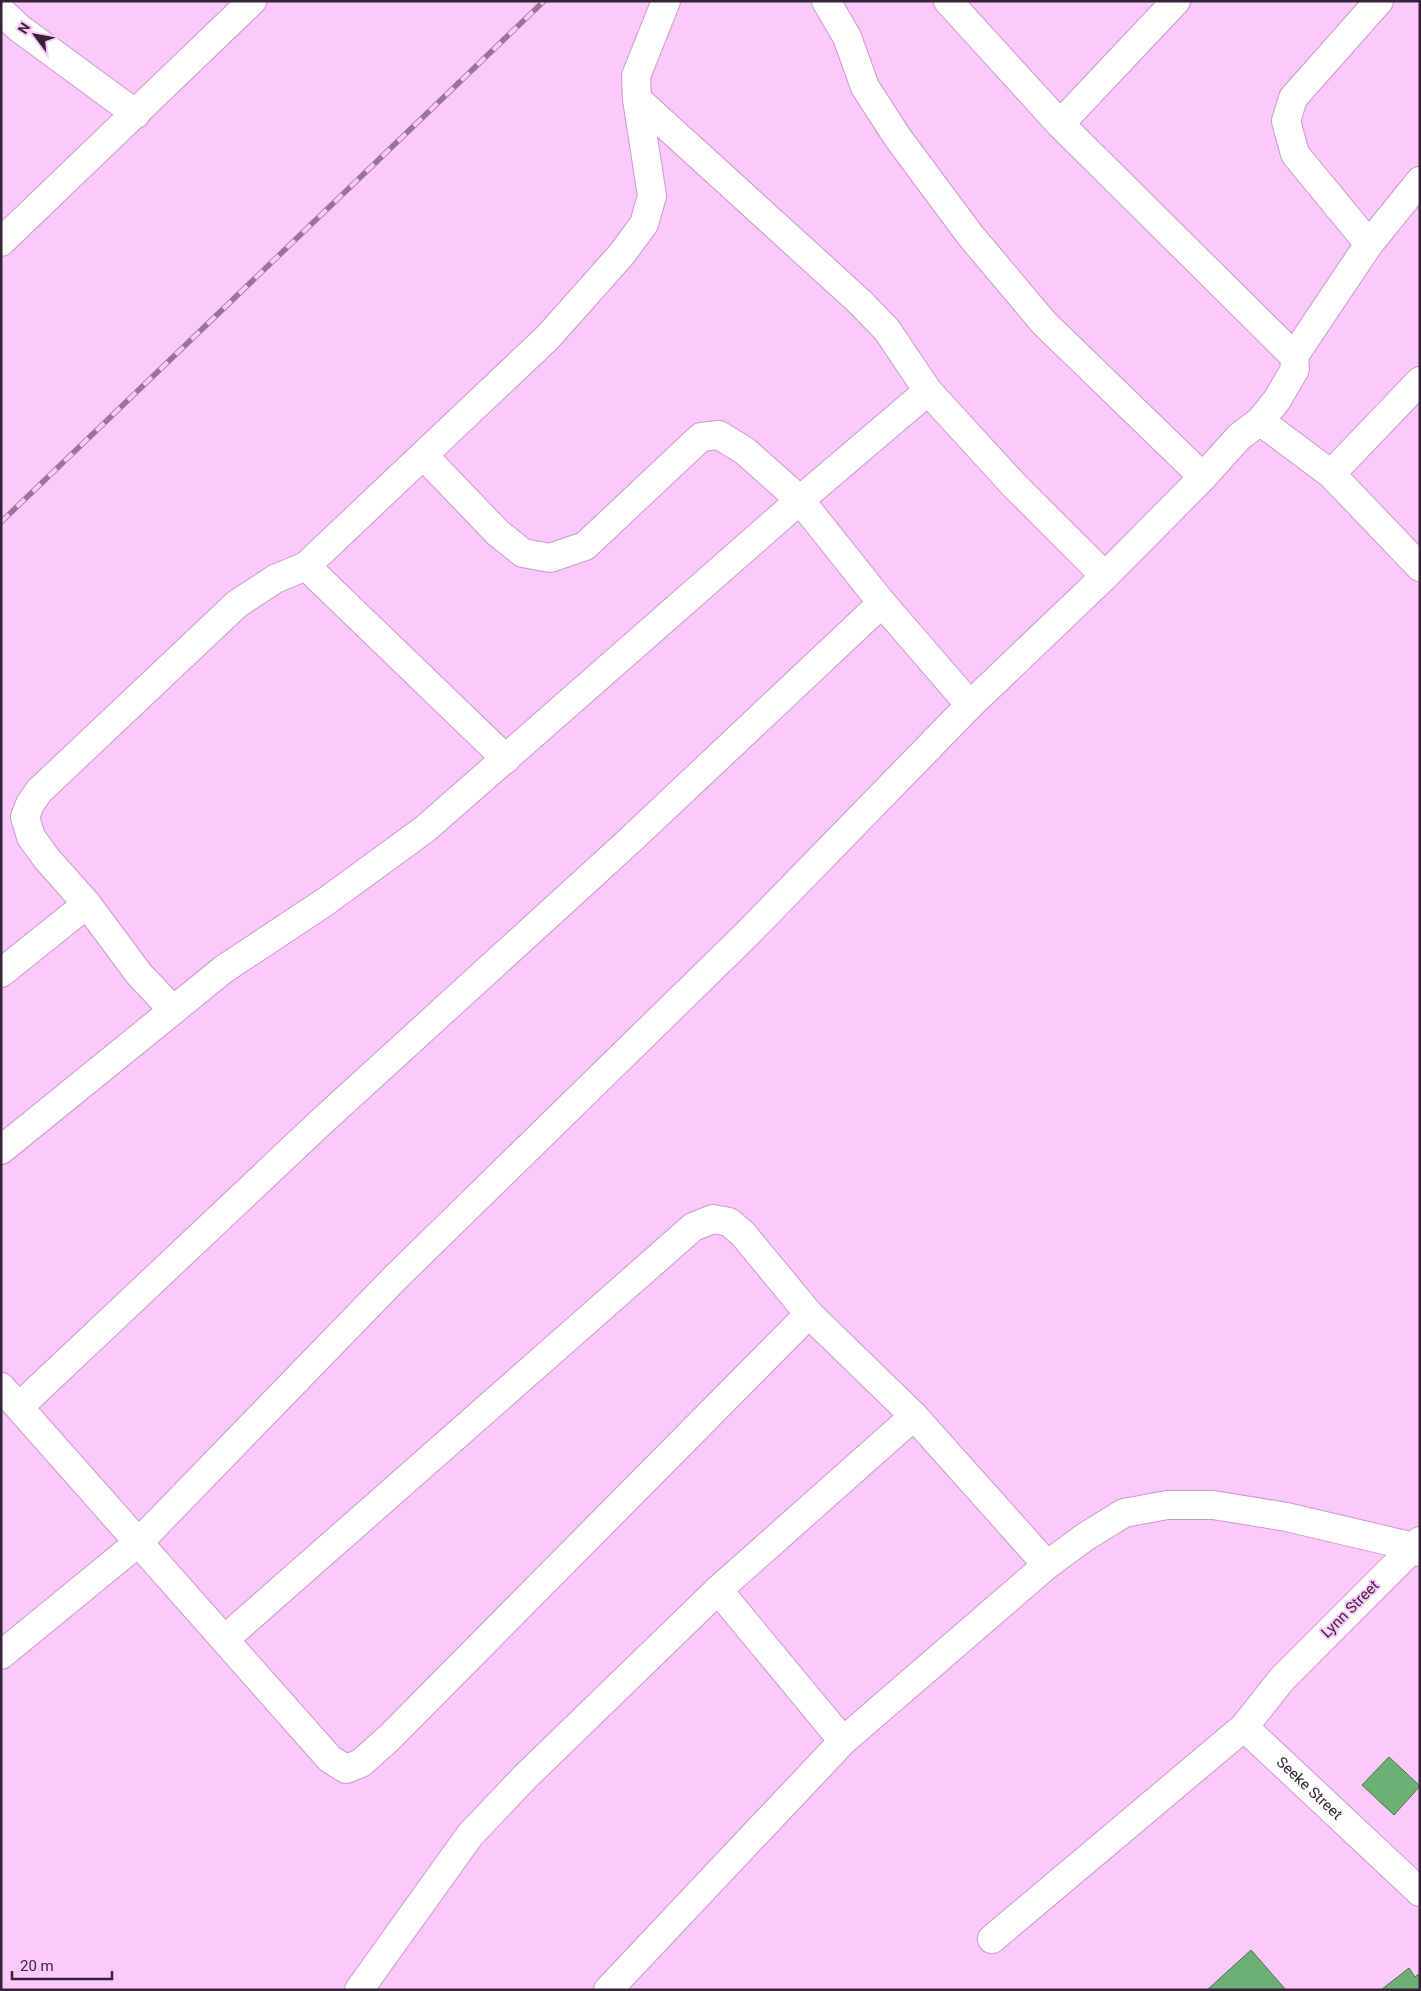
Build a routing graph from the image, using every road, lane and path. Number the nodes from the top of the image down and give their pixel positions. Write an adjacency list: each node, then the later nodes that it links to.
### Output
1 (252, 1): 9 (street)
2 (666, 1): 8 (street)
3 (826, 1): 20 (street)
4 (1176, 1): 10 (street)
5 (1379, 1): 13 (street)
6 (951, 2): 10 (street)
7 (1, 11): 9 (street)
8 (637, 99): 16 (street); 18 (street)
9 (136, 114): 12 (street)
10 (1060, 124): 14 (street)
11 (1420, 181): 13 (street)
12 (1, 242)
13 (1369, 244): 14 (street)
14 (1294, 356): 17 (street)
15 (1420, 381): 19 (street)
16 (928, 391): 21 (street); 24 (street)
17 (1260, 421): 19 (street); 20 (street)
18 (424, 456): 21 (street); 22 (street)
19 (1331, 474): 23 (street)
20 (1203, 477): 24 (street)
21 (800, 500): 25 (street); 27 (street)
22 (306, 566): 27 (street); 28 (street)
23 (1420, 567)
24 (1105, 576): 26 (street)
25 (882, 603): 26 (street); 34 (street)
26 (970, 705): 36 (street)
27 (506, 760): 30 (street)
28 (87, 904): 29 (street); 30 (street)
29 (1, 973)
30 (173, 1010): 31 (street)
31 (1, 1150)
32 (810, 1314): 35 (street); 40 (street); 40 (street)
33 (1, 1387): 34 (street)
34 (19, 1408): 36 (street)
35 (914, 1416): 38 (street); 39 (street)
36 (139, 1542): 40 (street); 41 (street)
37 (1418, 1546): 38 (street); 42 (street, Lynn Street)
38 (1047, 1565): 43 (street)
39 (718, 1590): 43 (street); 46 (street)
40 (225, 1639)
41 (1, 1656)
42 (1244, 1727): 44 (street, Seeke Street); 45 (street)
43 (843, 1741): 47 (street)
44 (1420, 1892)
45 (992, 1939)
46 (359, 1990)
47 (608, 1990)

